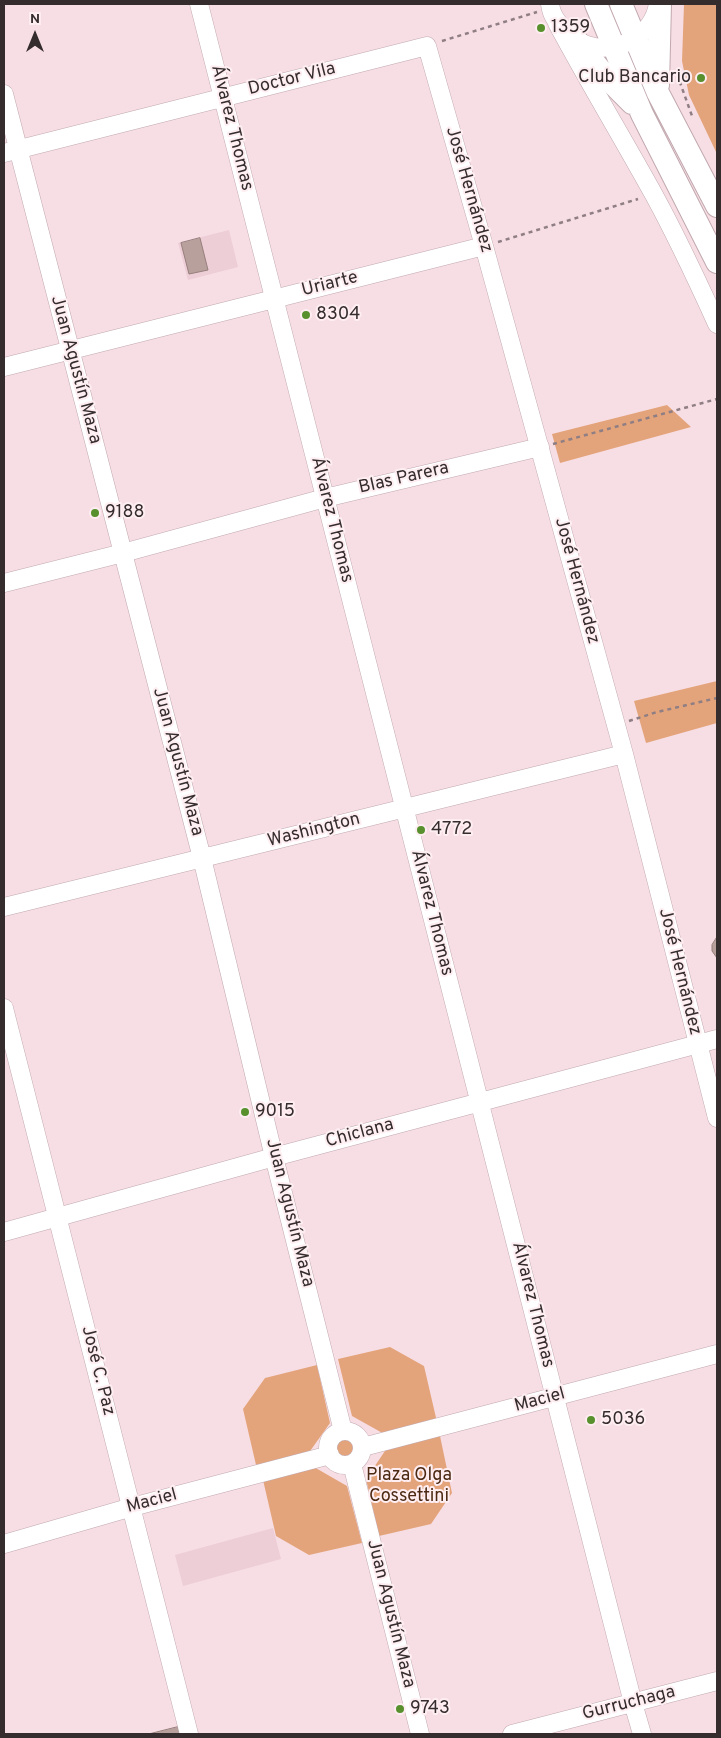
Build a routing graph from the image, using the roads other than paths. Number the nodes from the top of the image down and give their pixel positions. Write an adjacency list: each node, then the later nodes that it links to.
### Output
1 (199, 4): 12 (street, Álvarez Thomas)
2 (596, 4): 9 (main road)
3 (621, 4): 6 (main road)
4 (659, 4): 6 (street); 11 (main road)
5 (552, 12): 7 (street); 19 (street)
6 (636, 38): 9 (street); 11 (main road)
7 (576, 40): 9 (street); 13 (main road)
8 (427, 46): 12 (street, Doctor Vila); 16 (street, José Hernández)
9 (614, 47): 13 (main road)
10 (4, 94): 14 (street, Juan Agustín Maza)
11 (658, 94): 15 (main road)
12 (223, 97): 14 (street, Doctor Vila); 18 (street, Álvarez Thomas)
13 (642, 114): 17 (main road)
14 (11, 151): 20 (street, Juan Agustín Maza)
15 (717, 206)
16 (484, 246): 18 (street, Uriarte); 22 (street, José Hernández)
17 (717, 262)
18 (274, 299): 20 (street, Uriarte); 23 (street, Álvarez Thomas)
19 (717, 324)
20 (70, 350): 21 (street, Uriarte); 24 (street, Juan Agustín Maza)
21 (4, 367)
22 (540, 447): 23 (street, Blas Parera); 26 (street, José Hernández)
23 (325, 498): 24 (street, Blas Parera); 27 (street, Álvarez Thomas)
24 (123, 553): 25 (street, Blas Parera); 28 (street, Juan Agustín Maza)
25 (4, 583)
26 (624, 754): 27 (street, Washington); 32 (street, José Hernández)
27 (405, 808): 28 (street, Washington); 33 (street, Álvarez Thomas)
28 (202, 858): 29 (street, Washington); 35 (street, Juan Agustín Maza)
29 (4, 907)
30 (4, 1008): 36 (street, José C. Paz)
31 (717, 1039): 32 (street, Chiclana)
32 (697, 1044): 33 (street, Chiclana); 34 (street, José Hernández)
33 (480, 1103): 35 (street, Chiclana); 39 (street, Álvarez Thomas)
34 (717, 1118)
35 (274, 1157): 36 (street, Chiclana); 40 (street, Juan Agustín Maza)
36 (57, 1217): 37 (street, Chiclana); 44 (street, José C. Paz)
37 (4, 1232)
38 (717, 1354): 39 (street, Maciel)
39 (555, 1397): 41 (street, Maciel); 47 (street, Álvarez Thomas)
40 (343, 1431): 41 (street); 42 (street)
41 (362, 1447): 43 (street)
42 (330, 1455): 43 (street); 44 (street, Maciel)
43 (352, 1464): 49 (street, Juan Agustín Maza)
44 (132, 1507): 45 (street, Maciel); 48 (street, José C. Paz)
45 (4, 1544)
46 (717, 1681): 47 (street, Gurruchaga)
47 (633, 1703): 50 (street, Gurruchaga); 51 (street, Álvarez Thomas)
48 (188, 1734)
49 (420, 1734)
50 (512, 1734)
51 (642, 1734)

